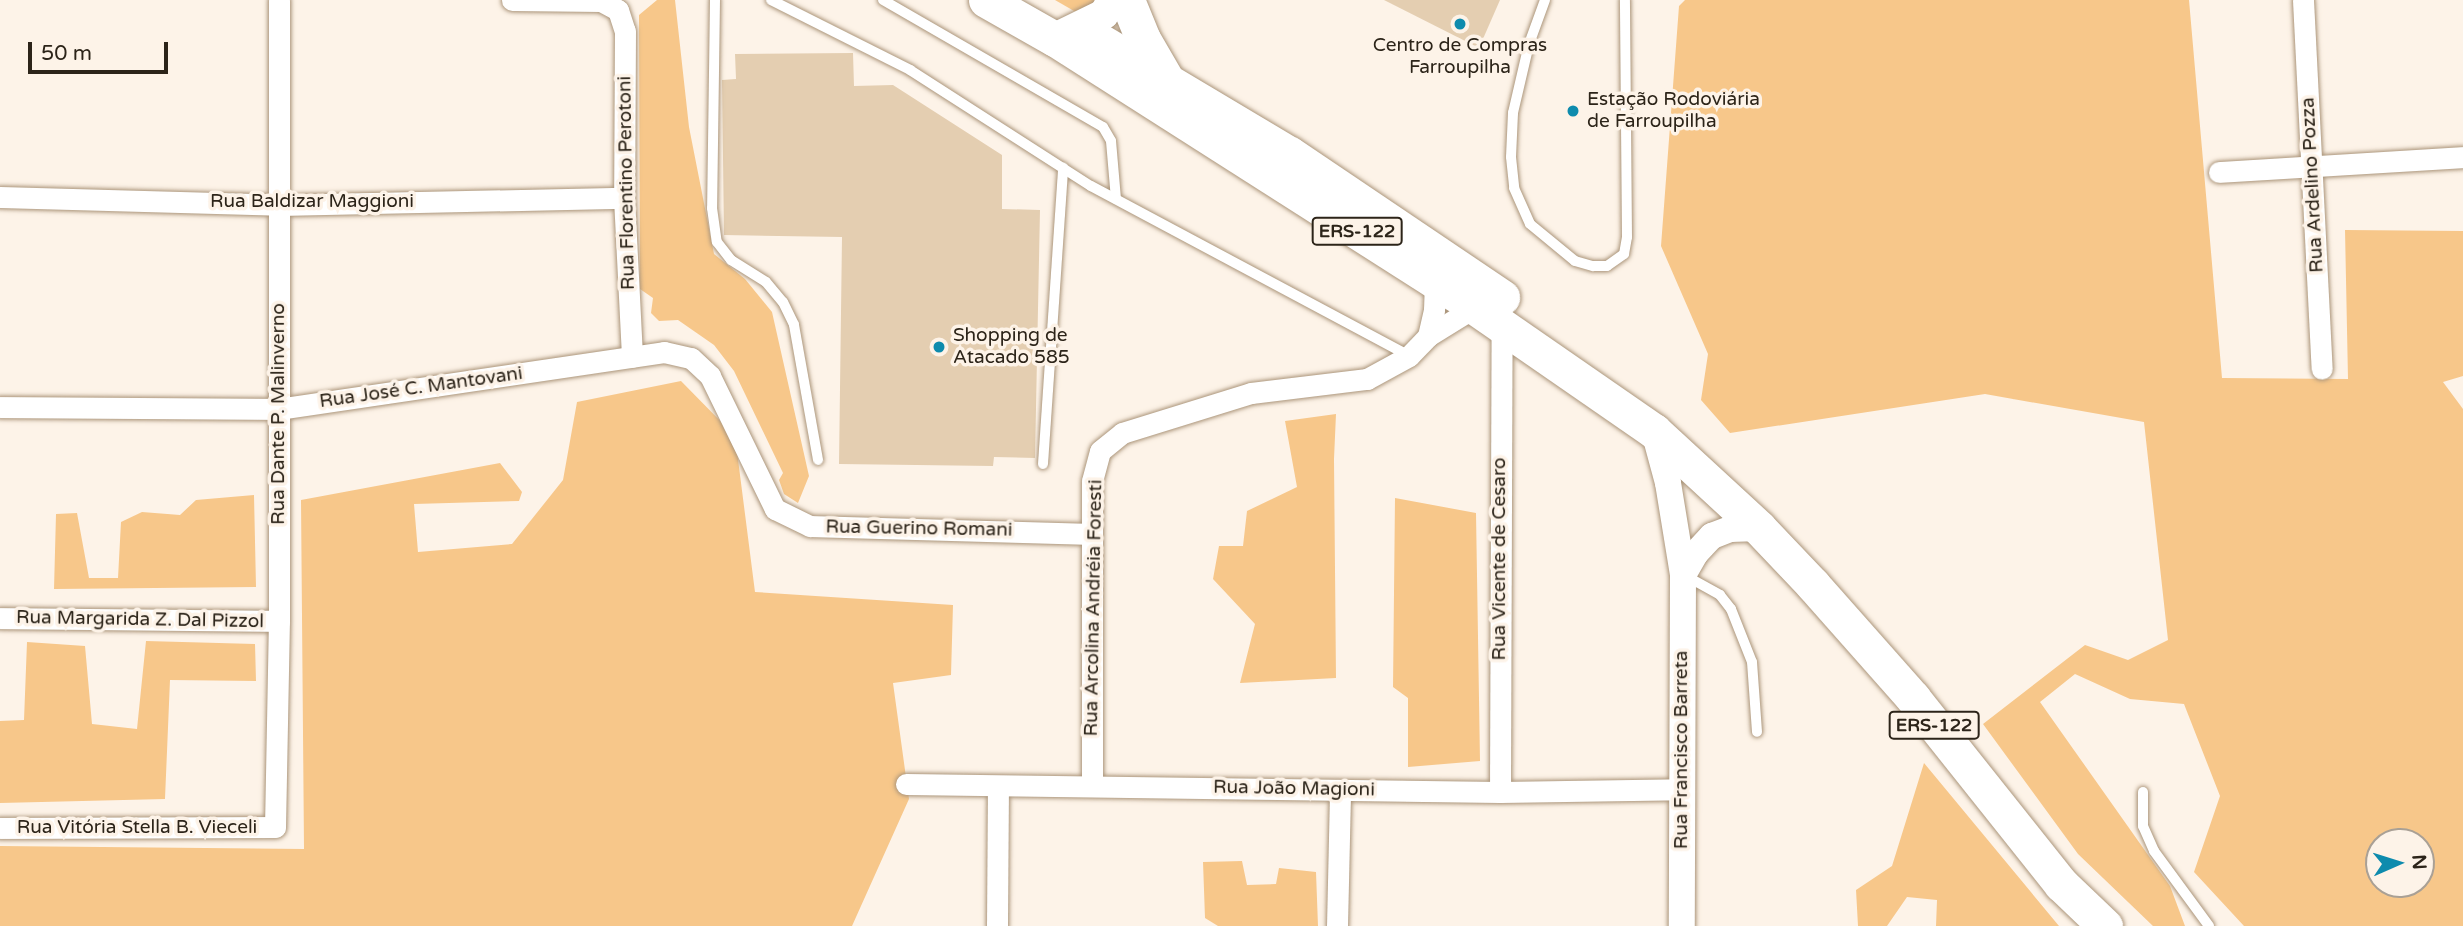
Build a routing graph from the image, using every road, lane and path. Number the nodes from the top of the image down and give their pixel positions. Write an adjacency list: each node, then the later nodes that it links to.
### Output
1 (279, 0): 21 (street, Rua Dante P. Malinverno)
2 (512, 0): 19 (street, Rua Florentino Perotoni)
3 (715, 0): 31 (lane)
4 (771, 0): 16 (lane)
5 (883, 0): 20 (lane)
6 (1112, 0): 12 (main road)
7 (1127, 0): 13 (highway)
8 (1545, 0): 9 (lane)
9 (1625, 0)
10 (2303, 0): 15 (street, Rua Ardelino Pozza)
11 (1010, 4): 12 (highway, ERS-122)
12 (1066, 33): 13 (highway, ERS-122); 22 (highway, ERS-122)
13 (1165, 77): 30 (highway, ERS-122)
14 (2463, 157): 15 (street)
15 (2313, 165): 17 (street); 27 (street, Rua Ardelino Pozza)
16 (1063, 168): 20 (lane); 32 (lane)
17 (2219, 172)
18 (0, 197): 21 (street, Rua Baldizar Maggioni)
19 (624, 198): 21 (street, Rua Baldizar Maggioni); 26 (street, Rua Florentino Perotoni)
20 (1116, 199): 25 (lane)
21 (279, 205): 29 (street, Rua Dante P. Malinverno)
22 (1435, 281): 23 (highway, ERS-122); 24 (street)
23 (1488, 316): 24 (street, Rua Arcolina Andréia Foresti); 30 (highway, ERS-122); 44 (street, Rua Vicente de Cesaro)
24 (1428, 336): 25 (street, Rua Arcolina Andréia Foresti)
25 (1409, 356): 34 (street, Rua Arcolina Andréia Foresti)
26 (632, 357): 29 (street, Rua José C. Mantovani); 34 (street, Rua Guerino Romani)
27 (2322, 369)
28 (0, 407): 29 (street, Rua José C. Mantovani)
29 (278, 409): 37 (street, Rua Dante P. Malinverno)
30 (1654, 431): 33 (highway, ERS-122); 35 (street, Rua Francisco Barreta)
31 (818, 460)
32 (1043, 464)
33 (1759, 528): 35 (street); 51 (highway, ERS-122)
34 (1092, 534): 40 (street, Rua Arcolina Andréia Foresti)
35 (1683, 575): 38 (lane); 42 (street, Rua Francisco Barreta)
36 (0, 618): 37 (street, Rua Margarida Z. Dal Pizzol)
37 (279, 621): 46 (street, Rua Dante P. Malinverno)
38 (1758, 732)
39 (906, 784): 41 (street, Rua João Magioni)
40 (1092, 785): 41 (street, Rua João Magioni); 43 (street, Rua João Magioni)
41 (999, 787): 48 (street)
42 (1682, 789): 44 (street, Rua João Magioni); 50 (street, Rua Francisco Barreta)
43 (1340, 790): 44 (street, Rua João Magioni); 49 (street)
44 (1500, 792)
45 (2143, 792): 52 (lane)
46 (275, 827): 47 (street, Rua Vitória Stella B. Vieceli)
47 (0, 828)
48 (997, 926)
49 (1337, 926)
50 (1682, 926)
51 (2105, 926)
52 (2209, 926)

